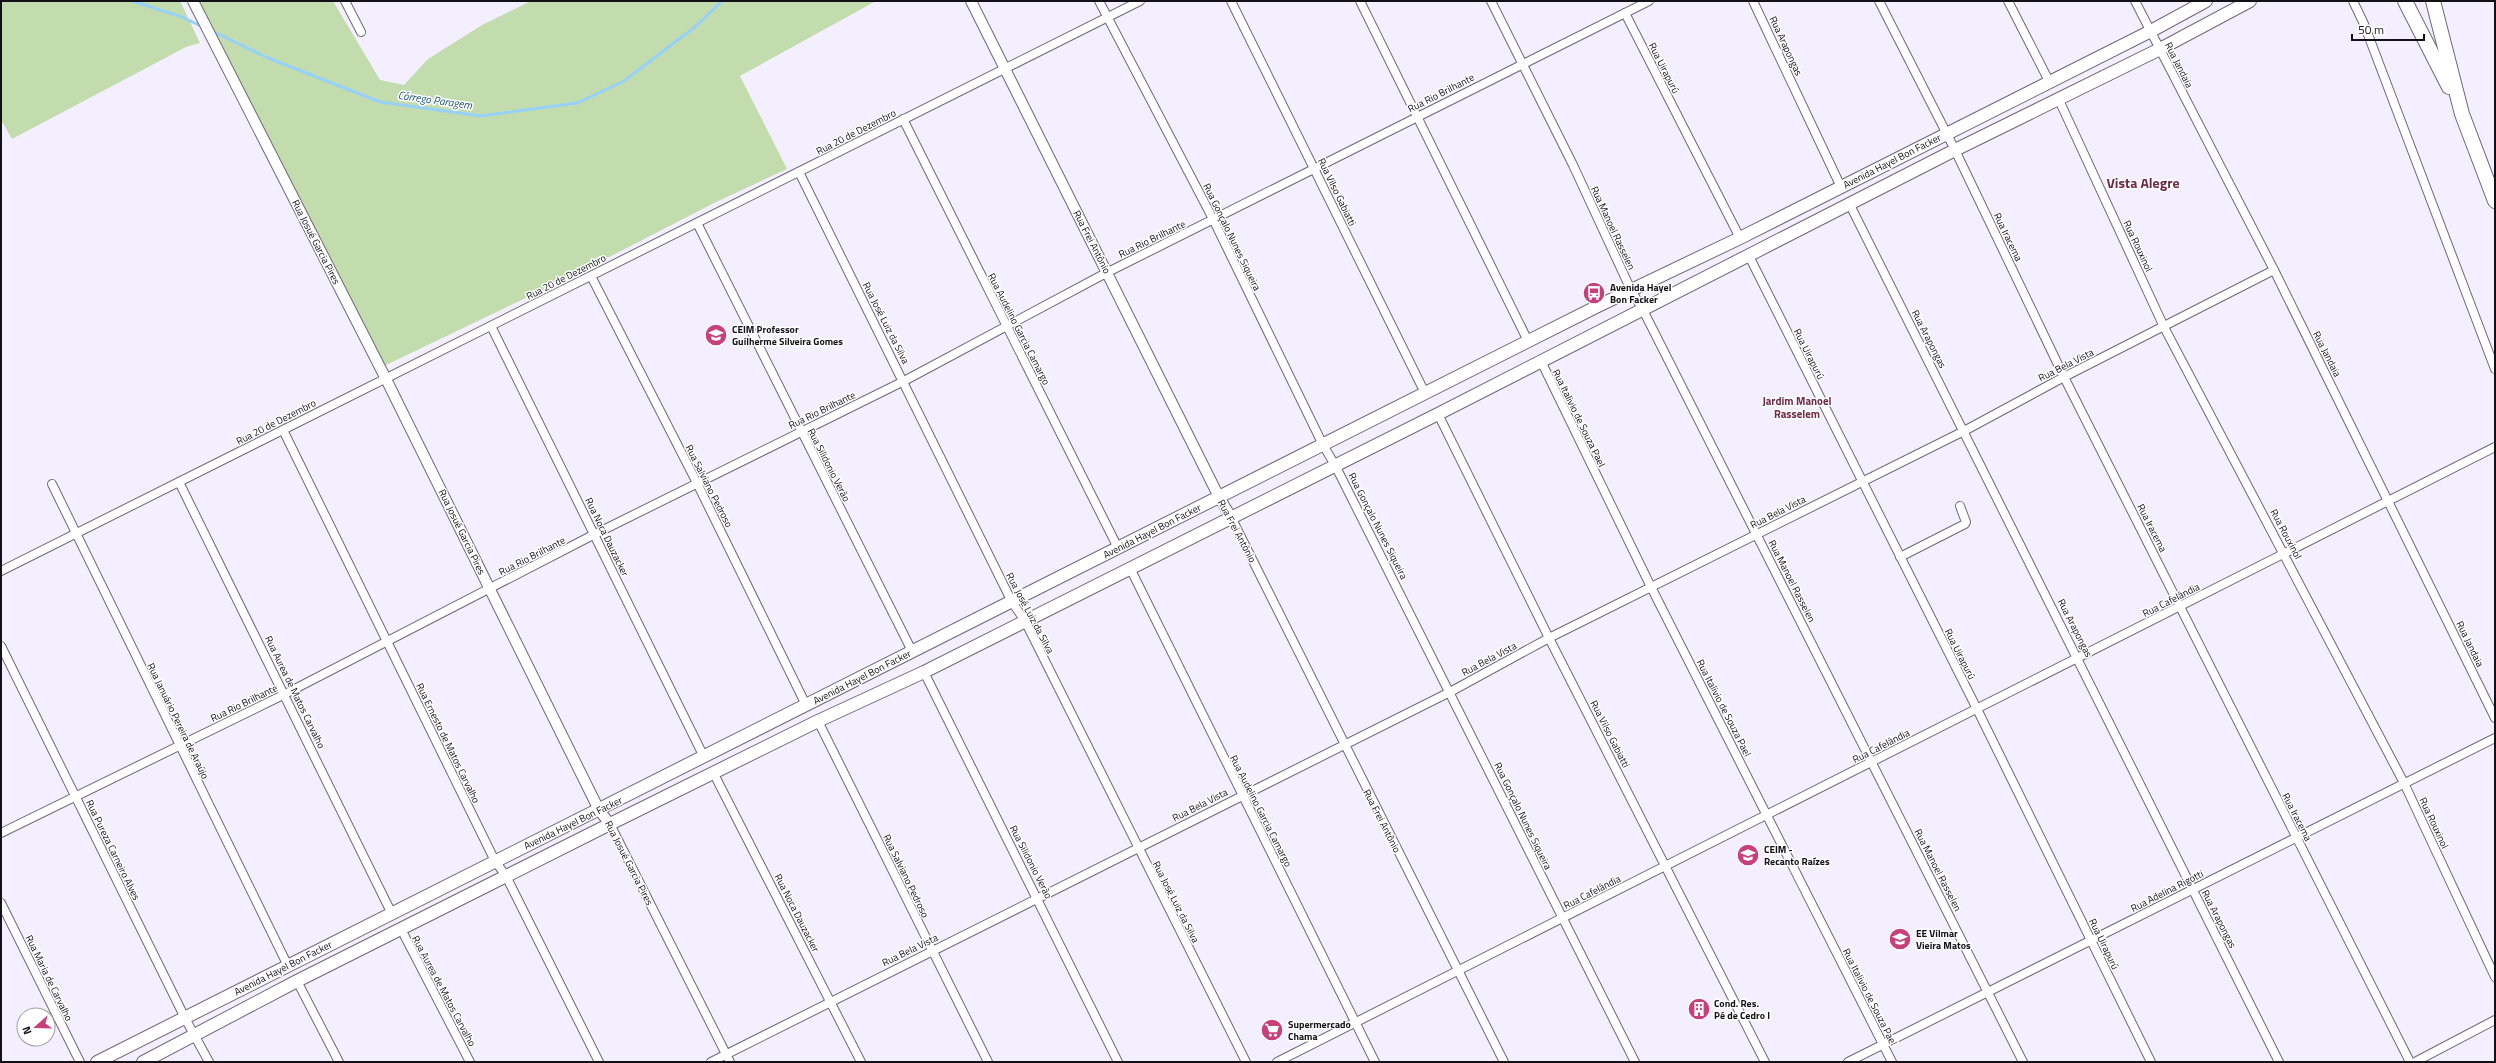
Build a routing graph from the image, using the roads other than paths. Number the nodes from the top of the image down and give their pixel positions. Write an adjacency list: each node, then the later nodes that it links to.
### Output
1 (193, 1): 54 (street, Rua Josué Garcia Pires)
2 (345, 1): 21 (street)
3 (971, 1): 25 (street, Rua Frei Antônio)
4 (1099, 1): 20 (street, Rua Gonçalo Nunes Siqueira)
5 (1140, 1): 20 (street, Rua 20 de Dezembro)
6 (1231, 1): 33 (street, Rua Vilso Gabiatti)
7 (1360, 1): 29 (street)
8 (1491, 1): 24 (street, Rua Manoel Rasselen)
9 (1649, 1): 19 (street, Rua Rio Brilhante)
10 (1753, 1): 35 (street, Rua Arapongas)
11 (1880, 1): 31 (street, Rua Iracema)
12 (2008, 1): 26 (street)
13 (2135, 1): 22 (street, Rua Jandaia)
14 (2206, 1): 22 (main road, Avenida Hayel Bon Facker)
15 (2250, 1): 23 (main road, Avenida Hayel Bon Facker)
16 (2353, 1): 52 (street)
17 (2405, 1): 28 (highway)
18 (2433, 1): 28 (highway)
19 (1625, 13): 24 (street, Rua Rio Brilhante); 40 (street, Rua Uirapurú)
20 (1107, 18): 25 (street, Rua 20 de Dezembro); 38 (street, Rua Gonçalo Nunes Siqueira)
21 (361, 32)
22 (2151, 32): 23 (street, Rua Jandaia); 26 (main road, Avenida Hayel Bon Facker)
23 (2160, 49): 27 (main road, Avenida Hayel Bon Facker); 42 (street, Rua Jandaia)
24 (1523, 63): 29 (street, Rua Rio Brilhante); 45 (street, Rua Manoel Rasselen)
25 (1005, 68): 30 (street, Rua 20 de Dezembro); 43 (street, Rua Frei Antônio)
26 (2050, 83): 31 (main road, Avenida Hayel Bon Facker)
27 (2059, 100): 32 (main road, Avenida Hayel Bon Facker); 49 (street, Rua Rouxinol)
28 (2462, 114): 36 (highway)
29 (1418, 116): 33 (street, Rua Rio Brilhante); 50 (street)
30 (903, 119): 34 (street, Rua 20 de Dezembro); 47 (street, Rua Audelino Garcia Camargo)
31 (1946, 133): 32 (street, Rua Iracema); 35 (main road, Avenida Hayel Bon Facker)
32 (1955, 150): 37 (main road, Avenida Hayel Bon Facker); 53 (street, Rua Iracema)
33 (1314, 168): 38 (street, Rua Rio Brilhante); 56 (street, Rua Vilso Gabiatti)
34 (799, 172): 39 (street, Rua 20 de Dezembro); 55 (street, Rua José Luiz da Silva)
35 (1842, 187): 40 (main road, Avenida Hayel Bon Facker)
36 (2495, 201)
37 (1850, 205): 41 (main road, Avenida Hayel Bon Facker); 60 (street, Rua Arapongas)
38 (1213, 220): 43 (street, Rua Rio Brilhante); 61 (street, Rua Gonçalo Nunes Siqueira)
39 (697, 223): 44 (street, Rua 20 de Dezembro); 59 (street, Rua Silidonio Verão)
40 (1740, 238): 45 (main road, Avenida Hayel Bon Facker)
41 (1749, 256): 46 (main road, Avenida Hayel Bon Facker); 64 (street, Rua Uirapurú)
42 (2274, 270): 49 (street, Rua Bela Vista); 69 (street, Rua Jandaia)
43 (1108, 272): 47 (street, Rua Rio Brilhante); 68 (street, Rua Frei Antônio)
44 (591, 276): 48 (street, Rua 20 de Dezembro); 66 (street, Rua Salviano Pedroso)
45 (1631, 290): 46 (street, Rua Manoel Rasselen); 50 (main road, Avenida Hayel Bon Facker)
46 (1643, 310): 51 (main road, Avenida Hayel Bon Facker); 74 (street, Rua Manoel Rasselen)
47 (1006, 325): 55 (street, Rua Rio Brilhante); 75 (street, Rua Audelino Garcia Camargo)
48 (491, 326): 54 (street, Rua 20 de Dezembro); 73 (street, Rua Noca Dauzacker)
49 (2164, 327): 53 (street, Rua Bela Vista); 76 (street, Rua Rouxinol)
50 (1528, 341): 56 (main road, Avenida Hayel Bon Facker)
51 (1541, 361): 57 (main road, Avenida Hayel Bon Facker); 80 (street, Rua Italivio de Souza Pael)
52 (2495, 369)
53 (2064, 377): 60 (street, Rua Bela Vista); 83 (street, Rua Iracema)
54 (386, 379): 58 (street, Rua 20 de Dezembro); 81 (street, Rua Josué Garcia Pires)
55 (904, 381): 59 (street, Rua Rio Brilhante); 82 (street, Rua José Luiz da Silva)
56 (1425, 393): 61 (main road, Avenida Hayel Bon Facker)
57 (1438, 414): 63 (main road, Avenida Hayel Bon Facker); 85 (street, Rua Vilso Gabiatti)
58 (284, 430): 65 (street, Rua 20 de Dezembro); 86 (street, Rua Ernesto de Matos Carvalho)
59 (801, 431): 66 (street, Rua Rio Brilhante); 88 (street, Rua Silidonio Verão)
60 (1964, 431): 64 (street, Rua Bela Vista); 89 (street, Rua Arapongas)
61 (1323, 445): 63 (street, Rua Gonçalo Nunes Siqueira); 68 (main road, Avenida Hayel Bon Facker)
62 (2495, 448): 69 (street, Rua Cafelândia)
63 (1335, 464): 71 (main road, Avenida Hayel Bon Facker); 91 (street, Rua Gonçalo Nunes Siqueira)
64 (1861, 480): 74 (street, Rua Bela Vista); 77 (street, Rua Uirapurú)
65 (179, 482): 72 (street, Rua 20 de Dezembro); 92 (street, Rua Aurea de Matos Carvalho)
66 (697, 483): 73 (street, Rua Rio Brilhante); 93 (street, Rua Salviano Pedroso)
67 (52, 484): 72 (street, Rua Januário Pereira de Araújo)
68 (1219, 497): 71 (street, Rua Frei Antônio); 75 (main road, Avenida Hayel Bon Facker)
69 (2389, 501): 76 (street, Rua Cafelândia); 95 (street, Rua Jandaia)
70 (1960, 506): 77 (street)
71 (1231, 517): 78 (main road, Avenida Hayel Bon Facker); 98 (street, Rua Frei Antônio)
72 (75, 534): 79 (street, Rua 20 de Dezembro); 99 (street, Rua Januário Pereira de Araújo)
73 (595, 534): 81 (street, Rua Rio Brilhante); 100 (street, Rua Noca Dauzacker)
74 (1757, 534): 80 (street, Rua Bela Vista); 101 (street, Rua Manoel Rasselen)
75 (1118, 548): 82 (main road, Avenida Hayel Bon Facker)
76 (2285, 553): 83 (street, Rua Cafelândia); 103 (street, Rua Rouxinol)
77 (1900, 557): 94 (street, Rua Uirapurú)
78 (1130, 568): 84 (main road, Avenida Hayel Bon Facker); 104 (street, Rua Audelino Garcia Camargo)
79 (1, 571)
80 (1651, 587): 85 (street, Rua Bela Vista); 107 (street, Rua Italivio de Souza Pael)
81 (490, 588): 86 (street, Rua Rio Brilhante); 106 (street, Rua Josué Garcia Pires)
82 (1012, 602): 84 (street, Rua José Luiz da Silva); 88 (main road, Avenida Hayel Bon Facker)
83 (2180, 606): 89 (street, Rua Cafelândia); 110 (street, Rua Iracema)
84 (1025, 621): 90 (main road, Avenida Hayel Bon Facker); 111 (street, Rua José Luiz da Silva)
85 (1549, 638): 91 (street, Rua Bela Vista); 113 (street, Rua Vilso Gabiatti)
86 (388, 641): 92 (street, Rua Rio Brilhante); 112 (street, Rua Ernesto de Matos Carvalho)
87 (1, 646): 105 (street, Rua Pureza Carneiro Alves)
88 (912, 651): 93 (main road, Avenida Hayel Bon Facker)
89 (2078, 657): 94 (street, Rua Cafelândia); 115 (street, Rua Arapongas)
90 (924, 672): 96 (main road, Avenida Hayel Bon Facker); 116 (street, Rua Silidonio Verão)
91 (1450, 692): 98 (street, Rua Bela Vista); 119 (street, Rua Gonçalo Nunes Siqueira)
92 (285, 694): 99 (street, Rua Rio Brilhante); 118 (street, Rua Aurea de Matos Carvalho)
93 (806, 706): 100 (main road, Avenida Hayel Bon Facker)
94 (1977, 709): 101 (street, Rua Cafelândia); 121 (street, Rua Uirapurú)
95 (2495, 718)
96 (818, 721): 102 (main road, Avenida Hayel Bon Facker); 122 (street, Rua Salviano Pedroso)
97 (2495, 738): 103 (street, Rua Adelina Rigotti)
98 (1344, 745): 104 (street, Rua Bela Vista); 124 (street, Rua Frei Antônio)
99 (179, 746): 105 (street, Rua Rio Brilhante); 123 (street, Rua Januário Pereira de Araújo)
100 (704, 757): 106 (main road, Avenida Hayel Bon Facker)
101 (1872, 761): 107 (street, Rua Cafelândia); 127 (street, Rua Manoel Rasselen)
102 (714, 774): 108 (main road, Avenida Hayel Bon Facker); 128 (street, Rua Noca Dauzacker)
103 (2404, 782): 110 (street, Rua Adelina Rigotti); 125 (street, Rua Rouxinol)
104 (1241, 794): 111 (street, Rua Bela Vista); 131 (street, Rua Audelino Garcia Camargo)
105 (75, 798): 109 (street, Rua Rio Brilhante); 129 (street, Rua Pureza Carneiro Alves)
106 (599, 810): 108 (street, Rua Josué Garcia Pires); 112 (main road, Avenida Hayel Bon Facker)
107 (1767, 814): 113 (street, Rua Cafelândia); 133 (street, Rua Italivio de Souza Pael)
108 (610, 824): 114 (main road, Avenida Hayel Bon Facker); 134 (street, Rua Josué Garcia Pires)
109 (1, 833)
110 (2296, 837): 115 (street, Rua Adelina Rigotti); 157 (street, Rua Iracema)
111 (1138, 848): 116 (street, Rua Bela Vista); 146 (street, Rua José Luiz da Silva)
112 (495, 862): 114 (street, Rua Ernesto de Matos Carvalho); 118 (main road, Avenida Hayel Bon Facker)
113 (1666, 865): 119 (street, Rua Cafelândia); 151 (street, Rua Vilso Gabiatti)
114 (506, 876): 120 (main road, Avenida Hayel Bon Facker); 141 (street, Rua Ernesto de Matos Carvalho)
115 (2193, 889): 121 (street, Rua Adelina Rigotti); 156 (street, Rua Arapongas)
116 (1038, 900): 122 (street, Rua Bela Vista); 145 (street, Rua Silidonio Verão)
117 (1, 903): 135 (street, Rua Maria de Carvalho)
118 (391, 912): 123 (main road, Avenida Hayel Bon Facker)
119 (1562, 918): 124 (street, Rua Cafelândia); 150 (street, Rua Gonçalo Nunes Siqueira)
120 (401, 929): 126 (main road, Avenida Hayel Bon Facker); 140 (street, Rua Aurea de Matos Carvalho)
121 (2091, 940): 127 (street, Rua Adelina Rigotti); 155 (street, Rua Uirapurú)
122 (932, 950): 128 (street, Rua Bela Vista); 144 (street, Rua Salviano Pedroso)
123 (288, 966): 129 (main road, Avenida Hayel Bon Facker)
124 (1458, 970): 131 (street, Rua Cafelândia); 149 (street, Rua Frei Antônio)
125 (2495, 977)
126 (297, 981): 132 (main road, Avenida Hayel Bon Facker); 139 (street)
127 (1988, 992): 133 (street, Rua Adelina Rigotti); 154 (street, Rua Manoel Rasselen)
128 (831, 1001): 134 (street, Rua Bela Vista); 143 (street, Rua Noca Dauzacker)
129 (185, 1018): 132 (street, Rua Pureza Carneiro Alves); 136 (main road, Avenida Hayel Bon Facker)
130 (2495, 1020): 158 (street)
131 (1356, 1022): 147 (street, Rua Cafelândia); 148 (street, Rua Audelino Garcia Camargo)
132 (196, 1035): 137 (main road, Avenida Hayel Bon Facker); 138 (street, Rua Pureza Carneiro Alves)
133 (1883, 1044): 152 (street, Rua Adelina Rigotti); 153 (street, Rua Italivio de Souza Pael)
134 (728, 1058): 142 (street, Rua Bela Vista)
135 (80, 1062)
136 (97, 1062)
137 (143, 1062)
138 (210, 1062)
139 (338, 1062)
140 (470, 1062)
141 (599, 1062)
142 (711, 1062)
143 (861, 1062)
144 (988, 1062)
145 (1118, 1062)
146 (1246, 1062)
147 (1277, 1062)
148 (1375, 1062)
149 (1504, 1062)
150 (1635, 1062)
151 (1765, 1062)
152 (1848, 1062)
153 (1892, 1062)
154 (2023, 1062)
155 (2151, 1062)
156 (2279, 1062)
157 (2410, 1062)
158 (2415, 1062)

